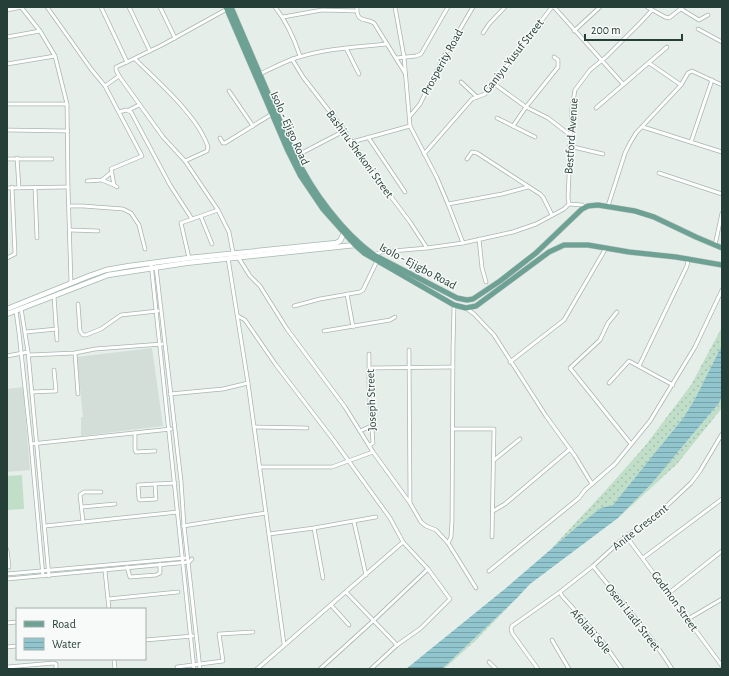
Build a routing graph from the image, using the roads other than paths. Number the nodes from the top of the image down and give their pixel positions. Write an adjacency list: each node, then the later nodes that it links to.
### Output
1 (21, 7): 17 (street); 23 (street)
2 (47, 7): 53 (street)
3 (101, 7): 40 (street)
4 (130, 7): 31 (street)
5 (160, 7): 26 (street)
6 (275, 7): 20 (street)
7 (395, 7): 34 (street)
8 (448, 7): 34 (street)
9 (473, 7): 64 (street, Prosperity Road)
10 (504, 7): 24 (street)
11 (553, 7): 22 (street); 49 (street, Ganiyu Yusuf Street)
12 (600, 7): 22 (street)
13 (647, 7): 18 (street)
14 (228, 8): 26 (street); 43 (main road, Isolo - Ejigbo Road); 63 (main road, Isolo - Ejigo Road)
15 (682, 8): 18 (street); 19 (street)
16 (357, 9): 20 (street); 28 (street)
17 (7, 10)
18 (652, 10): 39 (street, Bestford Avenue)
19 (708, 15)
20 (283, 17): 33 (street)
21 (698, 29): 27 (street)
22 (574, 31): 39 (street)
23 (40, 32): 25 (street); 32 (street)
24 (484, 33)
25 (7, 37)
26 (175, 38): 31 (street)
27 (722, 42)
28 (387, 44): 30 (street); 36 (street)
29 (667, 47): 41 (street)
30 (346, 48): 33 (street); 44 (street)
31 (150, 51): 37 (street)
32 (55, 56): 42 (street); 57 (street)
33 (300, 56): 38 (street)
34 (404, 57): 36 (street); 45 (street)
35 (554, 57): 59 (street)
36 (396, 58): 45 (street)
37 (135, 59): 40 (street); 88 (street)
38 (292, 59): 43 (street); 72 (street, Bashiru Shekoni Street)
39 (600, 61): 50 (street); 73 (street, Bestford Avenue)
40 (127, 62): 46 (street)
41 (649, 63): 50 (street); 51 (street)
42 (7, 64)
43 (260, 74): 83 (main road, Isolo - Ejigbo Road)
44 (359, 74)
45 (405, 75): 64 (street)
46 (120, 76): 53 (street); 58 (street)
47 (712, 80): 51 (street); 52 (street); 78 (street)
48 (461, 82): 55 (street)
49 (493, 83): 55 (street, Ganiyu Yusuf Street); 59 (street)
50 (623, 84): 60 (street)
51 (681, 85): 69 (street)
52 (722, 85)
53 (105, 86): 62 (street)
54 (229, 91): 66 (street)
55 (478, 97): 81 (street, Ganiyu Yusuf Street)
56 (7, 104): 57 (street)
57 (67, 104): 71 (street)
58 (139, 105): 61 (street); 88 (street)
59 (526, 107): 68 (street); 73 (street)
60 (596, 108)
61 (129, 110): 62 (street); 110 (street)
62 (119, 112): 89 (street)
63 (272, 114): 66 (street); 113 (main road, Isolo - Ejigo Road)
64 (410, 116): 67 (street)
65 (497, 118): 68 (street)
66 (253, 126): 76 (street)
67 (410, 126): 74 (street); 81 (street)
68 (513, 126): 75 (street)
69 (643, 126): 78 (street); 104 (street)
70 (7, 130): 71 (street)
71 (68, 131): 94 (street)
72 (344, 131): 77 (street, Bashiru Shekoni Street); 83 (street)
73 (570, 135): 79 (street, Bestford Avenue)
74 (368, 137): 77 (street); 99 (street)
75 (535, 137)
76 (220, 138)
77 (352, 142): 121 (street, Bashiru Shekoni Street)
78 (691, 142): 80 (street)
79 (569, 146): 82 (street); 102 (street, Bestford Avenue)
80 (722, 152)
81 (424, 154): 101 (street)
82 (603, 154)
83 (296, 156): 127 (main road, Isolo - Ejigbo Road)
84 (17, 158): 85 (street); 86 (street); 98 (street)
85 (7, 159)
86 (52, 159)
87 (467, 159): 95 (street)
88 (185, 161): 106 (street)
89 (112, 172): 91 (street); 91 (street)
90 (659, 173): 100 (street)
91 (102, 180): 92 (street)
92 (87, 181)
93 (35, 187): 94 (street); 98 (street); 114 (street)
94 (68, 187): 103 (street)
95 (528, 187): 101 (street); 108 (street)
96 (7, 188): 97 (street)
97 (12, 188): 98 (street); 129 (street)
98 (18, 188)
99 (405, 192)
100 (722, 194)
101 (448, 204): 117 (street)
102 (569, 204): 105 (street); 108 (street)
103 (69, 206): 111 (street); 124 (street)
104 (608, 206): 105 (main road); 120 (main road)
105 (585, 207): 116 (main road, Isolo - Ejigbo Road)
106 (218, 210): 109 (street); 126 (street)
107 (722, 213): 120 (street)
108 (552, 215): 115 (street)
109 (201, 217): 110 (street); 118 (street)
110 (192, 219): 130 (street)
111 (70, 230): 112 (street); 137 (street)
112 (98, 231)
113 (344, 233): 119 (main road, Isolo - Ejigo Road); 126 (main road)
114 (37, 238)
115 (479, 239): 117 (street); 136 (street)
116 (548, 242): 125 (main road); 127 (main road, Isolo - Ejigbo Road)
117 (463, 243): 121 (street)
118 (212, 244)
119 (355, 245): 128 (main road); 133 (main road, Isolo - Ejigbo Road)
120 (715, 245): 123 (main road)
121 (427, 248): 127 (street)
122 (606, 248): 125 (main road); 132 (main road); 167 (street)
123 (722, 248)
124 (145, 249)
125 (552, 250): 145 (main road)
126 (233, 253): 130 (main road)
127 (374, 254)
128 (238, 257): 131 (main road); 185 (street)
129 (7, 258)
130 (189, 258): 134 (main road)
131 (228, 258): 134 (main road); 152 (street)
132 (688, 260): 135 (main road); 168 (street)
133 (377, 261): 139 (street); 142 (main road, Isolo - Ejigbo Road)
134 (154, 265): 137 (main road); 147 (street); 149 (street)
135 (722, 265)
136 (486, 282)
137 (72, 287): 140 (main road); 146 (main road)
138 (722, 290): 175 (street)
139 (347, 294): 143 (street); 154 (street)
140 (54, 296): 144 (main road); 155 (street)
141 (78, 304): 149 (street)
142 (454, 304): 145 (main road, Isolo - Ejigbo Road); 169 (street)
143 (294, 306)
144 (22, 308): 148 (main road); 157 (street)
145 (466, 308): 167 (street)
146 (7, 309)
147 (161, 310): 149 (street); 159 (street)
148 (16, 311): 151 (main road); 163 (street)
149 (156, 311): 160 (street)
150 (616, 312): 191 (street)
151 (7, 314)
152 (238, 316): 173 (street); 197 (street)
153 (395, 317): 154 (street)
154 (353, 326): 156 (street)
155 (57, 329): 157 (street); 158 (street)
156 (324, 331)
157 (26, 332): 164 (street)
158 (58, 340)
159 (165, 343): 160 (street); 178 (street)
160 (160, 344): 162 (street); 184 (street)
161 (409, 350): 171 (street)
162 (75, 352): 164 (street); 177 (street)
163 (21, 353): 164 (street); 166 (street); 190 (street)
164 (28, 354): 176 (street)
165 (369, 354): 170 (street, Joseph Street)
166 (7, 356)
167 (510, 362): 193 (street)
168 (639, 366): 174 (street); 175 (street)
169 (453, 367): 171 (street); 183 (street)
170 (370, 368): 171 (street); 179 (street, Joseph Street)
171 (409, 368): 204 (street)
172 (54, 370): 176 (street)
173 (248, 383): 178 (street); 180 (street)
174 (609, 383)
175 (673, 385): 191 (street)
176 (32, 392): 189 (street)
177 (78, 394)
178 (170, 394): 182 (street)
179 (371, 426): 185 (street); 192 (street, Joseph Street)
180 (254, 427): 181 (street); 198 (street)
181 (307, 428)
182 (174, 429): 184 (street); 214 (street)
183 (453, 429): 196 (street); 221 (street)
184 (169, 430): 186 (street); 199 (street)
185 (360, 431): 192 (street)
186 (135, 434): 189 (street); 194 (street)
187 (722, 434): 218 (street, Anite Crescent)
188 (520, 439): 196 (street)
189 (37, 443): 190 (street); 213 (street)
190 (31, 444): 234 (street)
191 (631, 444): 201 (street)
192 (370, 445): 195 (street)
193 (570, 449): 201 (street); 207 (street)
194 (155, 451)
195 (373, 452): 197 (street); 204 (street)
196 (494, 460): 207 (street)
197 (349, 461): 198 (street); 220 (street)
198 (260, 467): 209 (street)
199 (175, 483): 200 (street); 208 (street)
200 (155, 484): 200 (street)
201 (592, 484): 236 (street)
202 (101, 492): 206 (street)
203 (722, 499): 226 (street)
204 (410, 503): 221 (street)
205 (115, 504): 206 (street)
206 (82, 507): 211 (street)
207 (493, 511): 219 (street)
208 (178, 512): 211 (street); 215 (street)
209 (266, 513): 214 (street); 217 (street)
210 (376, 517): 212 (street)
211 (83, 522): 213 (street)
212 (354, 522): 216 (street); 239 (street)
213 (45, 526): 235 (street)
214 (184, 526): 215 (street); 224 (street)
215 (180, 527): 225 (street)
216 (314, 528): 217 (street); 242 (street)
217 (269, 534): 261 (street)
218 (626, 536): 226 (street, Godmon Street); 230 (street, Anite Crescent)
219 (492, 537)
220 (403, 542): 233 (street); 239 (street)
221 (448, 543): 244 (street)
222 (7, 550): 231 (street)
223 (722, 551): 248 (street)
224 (188, 557): 225 (street); 227 (street)
225 (183, 558): 228 (street); 235 (street)
226 (644, 558): 248 (street, Godmon Street)
227 (189, 562): 228 (street); 257 (street)
228 (184, 563): 229 (street); 258 (street)
229 (160, 564): 232 (street); 232 (street)
230 (593, 566): 247 (street, Anite Crescent); 277 (street, Oseni Liadi Street)
231 (9, 567)
232 (128, 567): 237 (street)
233 (428, 569): 254 (street); 262 (street)
234 (43, 570): 235 (street); 238 (street); 240 (street)
235 (49, 570): 241 (street)
236 (489, 570)
237 (105, 571): 241 (street); 249 (street)
238 (7, 574)
239 (366, 575): 246 (street)
240 (43, 576): 241 (street); 243 (street)
241 (49, 576)
242 (323, 578)
243 (7, 579)
244 (476, 588)
245 (178, 592): 249 (street)
246 (346, 592): 251 (street); 254 (street)
247 (560, 592): 274 (street, Anite Crescent); 276 (street, Afolabi Sole)
248 (669, 592): 253 (street, Godmon Street)
249 (108, 599): 252 (street)
250 (722, 599): 253 (street)
251 (331, 606): 255 (street); 261 (street)
252 (109, 608)
253 (688, 619): 264 (street, Godmon Street)
254 (373, 621): 262 (street); 271 (street)
255 (349, 626)
256 (253, 632): 267 (street)
257 (197, 635): 258 (street); 267 (street)
258 (192, 636): 259 (street); 266 (street)
259 (146, 640)
260 (552, 640): 275 (street)
261 (284, 644): 270 (street)
262 (397, 645): 272 (street)
263 (490, 662): 273 (street)
264 (722, 666)
265 (7, 667): 268 (street)
266 (194, 667): 267 (street); 269 (street)
267 (200, 667)
268 (56, 669)
269 (178, 669)
270 (257, 669)
271 (320, 669)
272 (371, 669)
273 (496, 669)
274 (538, 669)
275 (569, 669)
276 (622, 669)
277 (672, 669)

